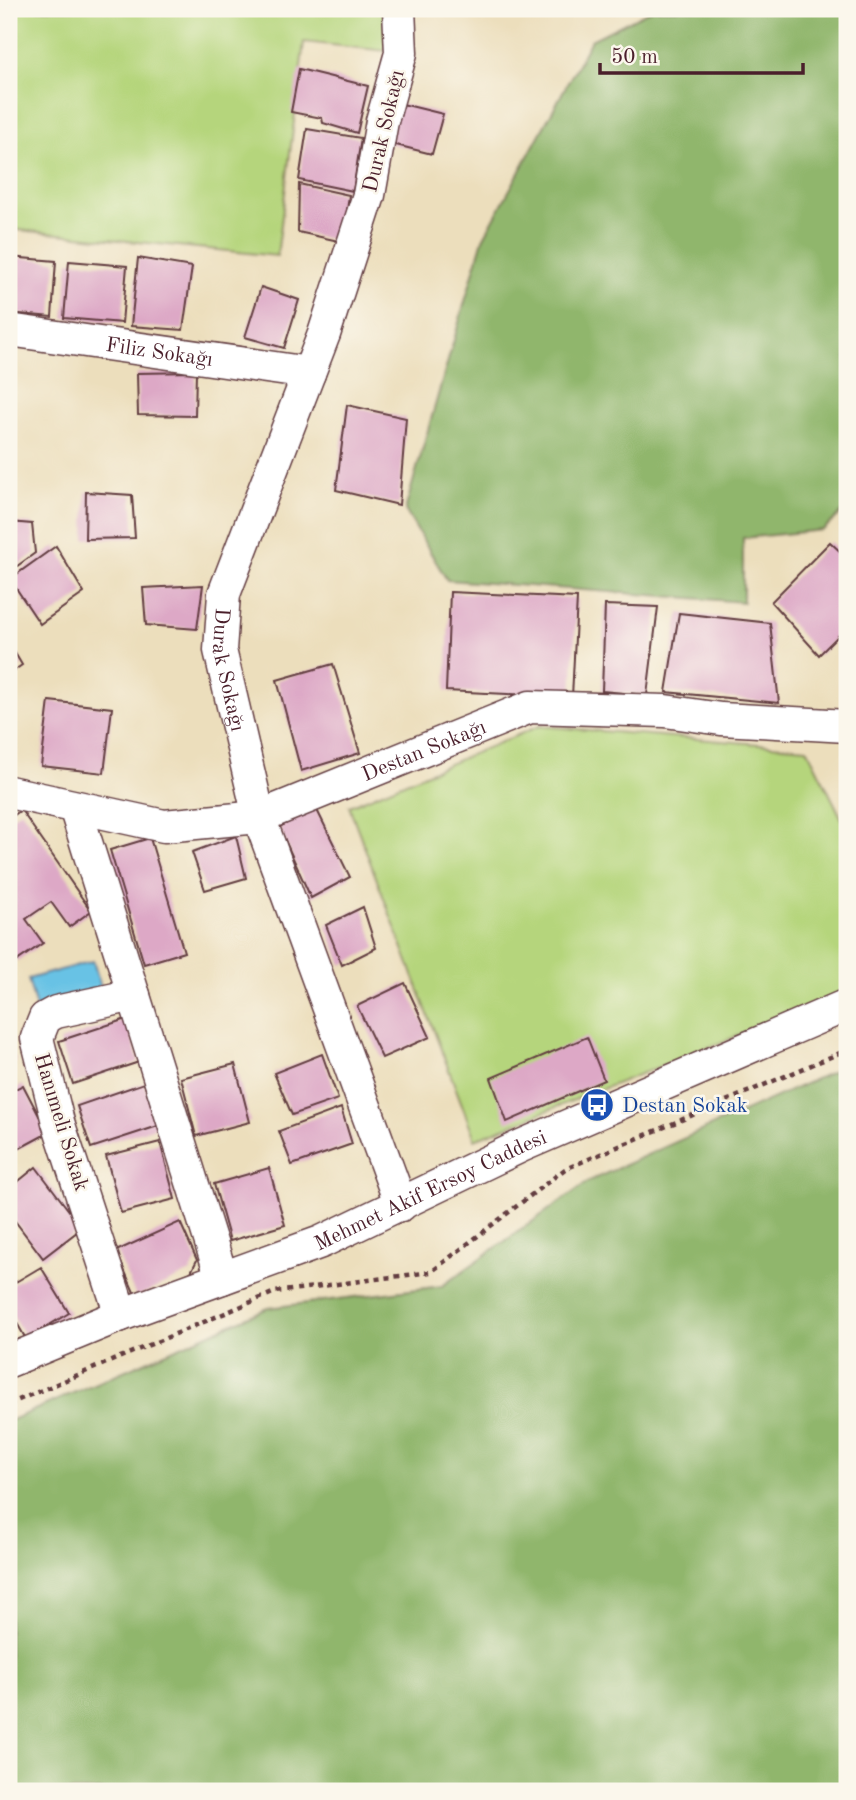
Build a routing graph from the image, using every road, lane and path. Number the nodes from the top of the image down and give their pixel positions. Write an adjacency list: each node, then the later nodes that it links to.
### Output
1 (399, 9): 3 (street, Durak Sokağı)
2 (9, 330): 3 (street, Filiz Sokağı)
3 (309, 373): 7 (street, Durak Sokağı)
4 (847, 726): 7 (street, Destan Sokağı)
5 (9, 792): 6 (street, Destan Sokağı)
6 (75, 807): 7 (street, Destan Sokağı); 8 (street)
7 (259, 817): 11 (street, Durak Sokağı)
8 (134, 995): 12 (street); 13 (street, Hanımeli Sokak)
9 (847, 1005): 11 (street, Mehmet Akif Ersoy Caddesi)
10 (847, 1050): 15 (path)
11 (401, 1205): 12 (street, Mehmet Akif Ersoy Caddesi)
12 (222, 1278): 13 (street, Mehmet Akif Ersoy Caddesi)
13 (121, 1315): 14 (street, Mehmet Akif Ersoy Caddesi)
14 (10, 1357)
15 (9, 1404)

